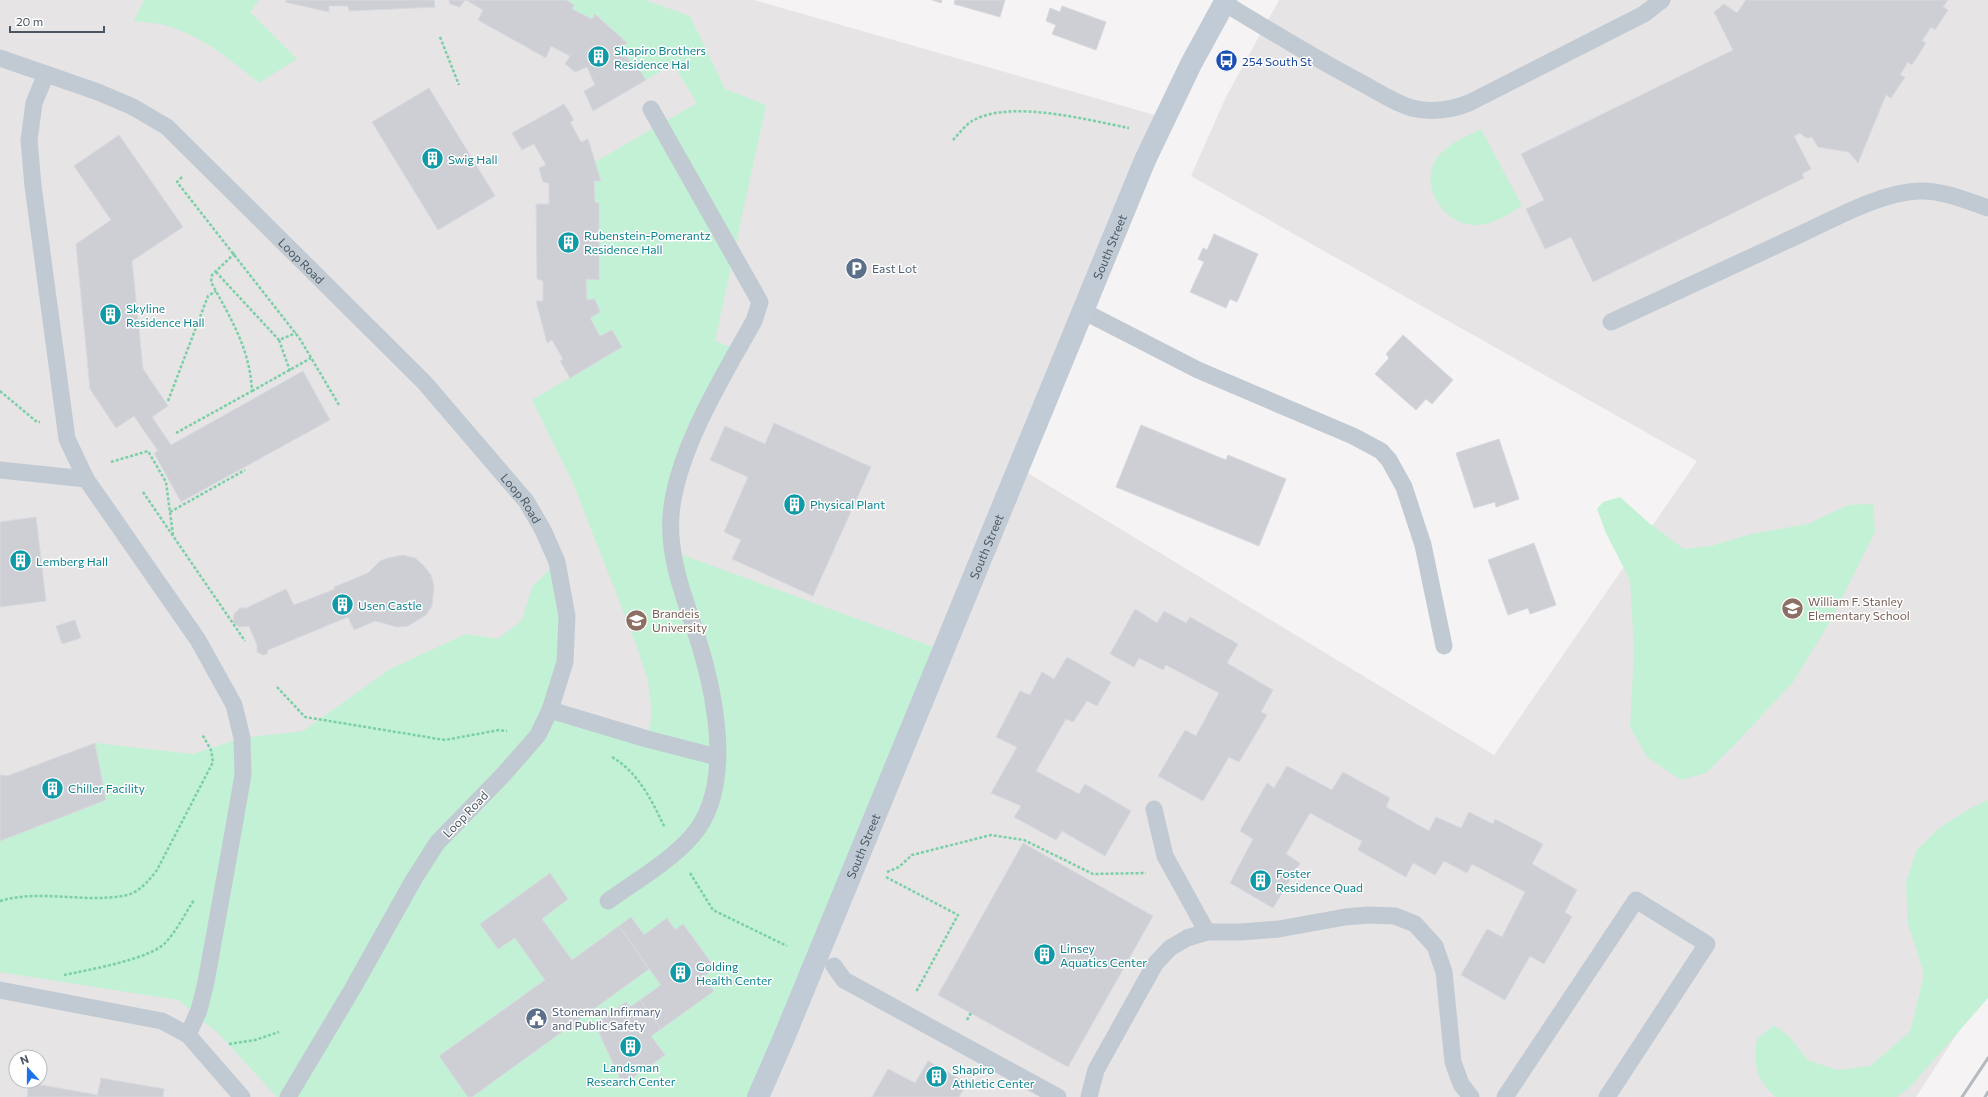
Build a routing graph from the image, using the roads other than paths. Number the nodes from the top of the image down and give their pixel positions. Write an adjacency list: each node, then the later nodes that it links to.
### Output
1 (1662, 0): 2 (lane)
2 (1225, 2): 7 (main road, South Street)
3 (0, 58): 4 (lane, Loop Road)
4 (46, 74): 10 (lane); 12 (lane, Loop Road)
5 (651, 109): 13 (lane)
6 (1988, 208): 8 (lane)
7 (1083, 311): 11 (lane); 22 (main road, South Street)
8 (1611, 322)
9 (0, 470): 10 (lane)
10 (86, 479): 19 (lane)
11 (1444, 646)
12 (550, 710): 13 (lane); 21 (lane, Loop Road)
13 (717, 757): 15 (lane)
14 (1154, 809): 16 (lane)
15 (608, 901)
16 (1207, 932): 24 (lane); 25 (lane)
17 (834, 966): 23 (lane)
18 (0, 990): 19 (lane)
19 (188, 1035): 20 (lane)
20 (242, 1097)
21 (288, 1097)
22 (758, 1097)
23 (1058, 1097)
24 (1090, 1097)
25 (1471, 1097)
26 (1505, 1097): 27 (lane)
27 (1607, 1097)

